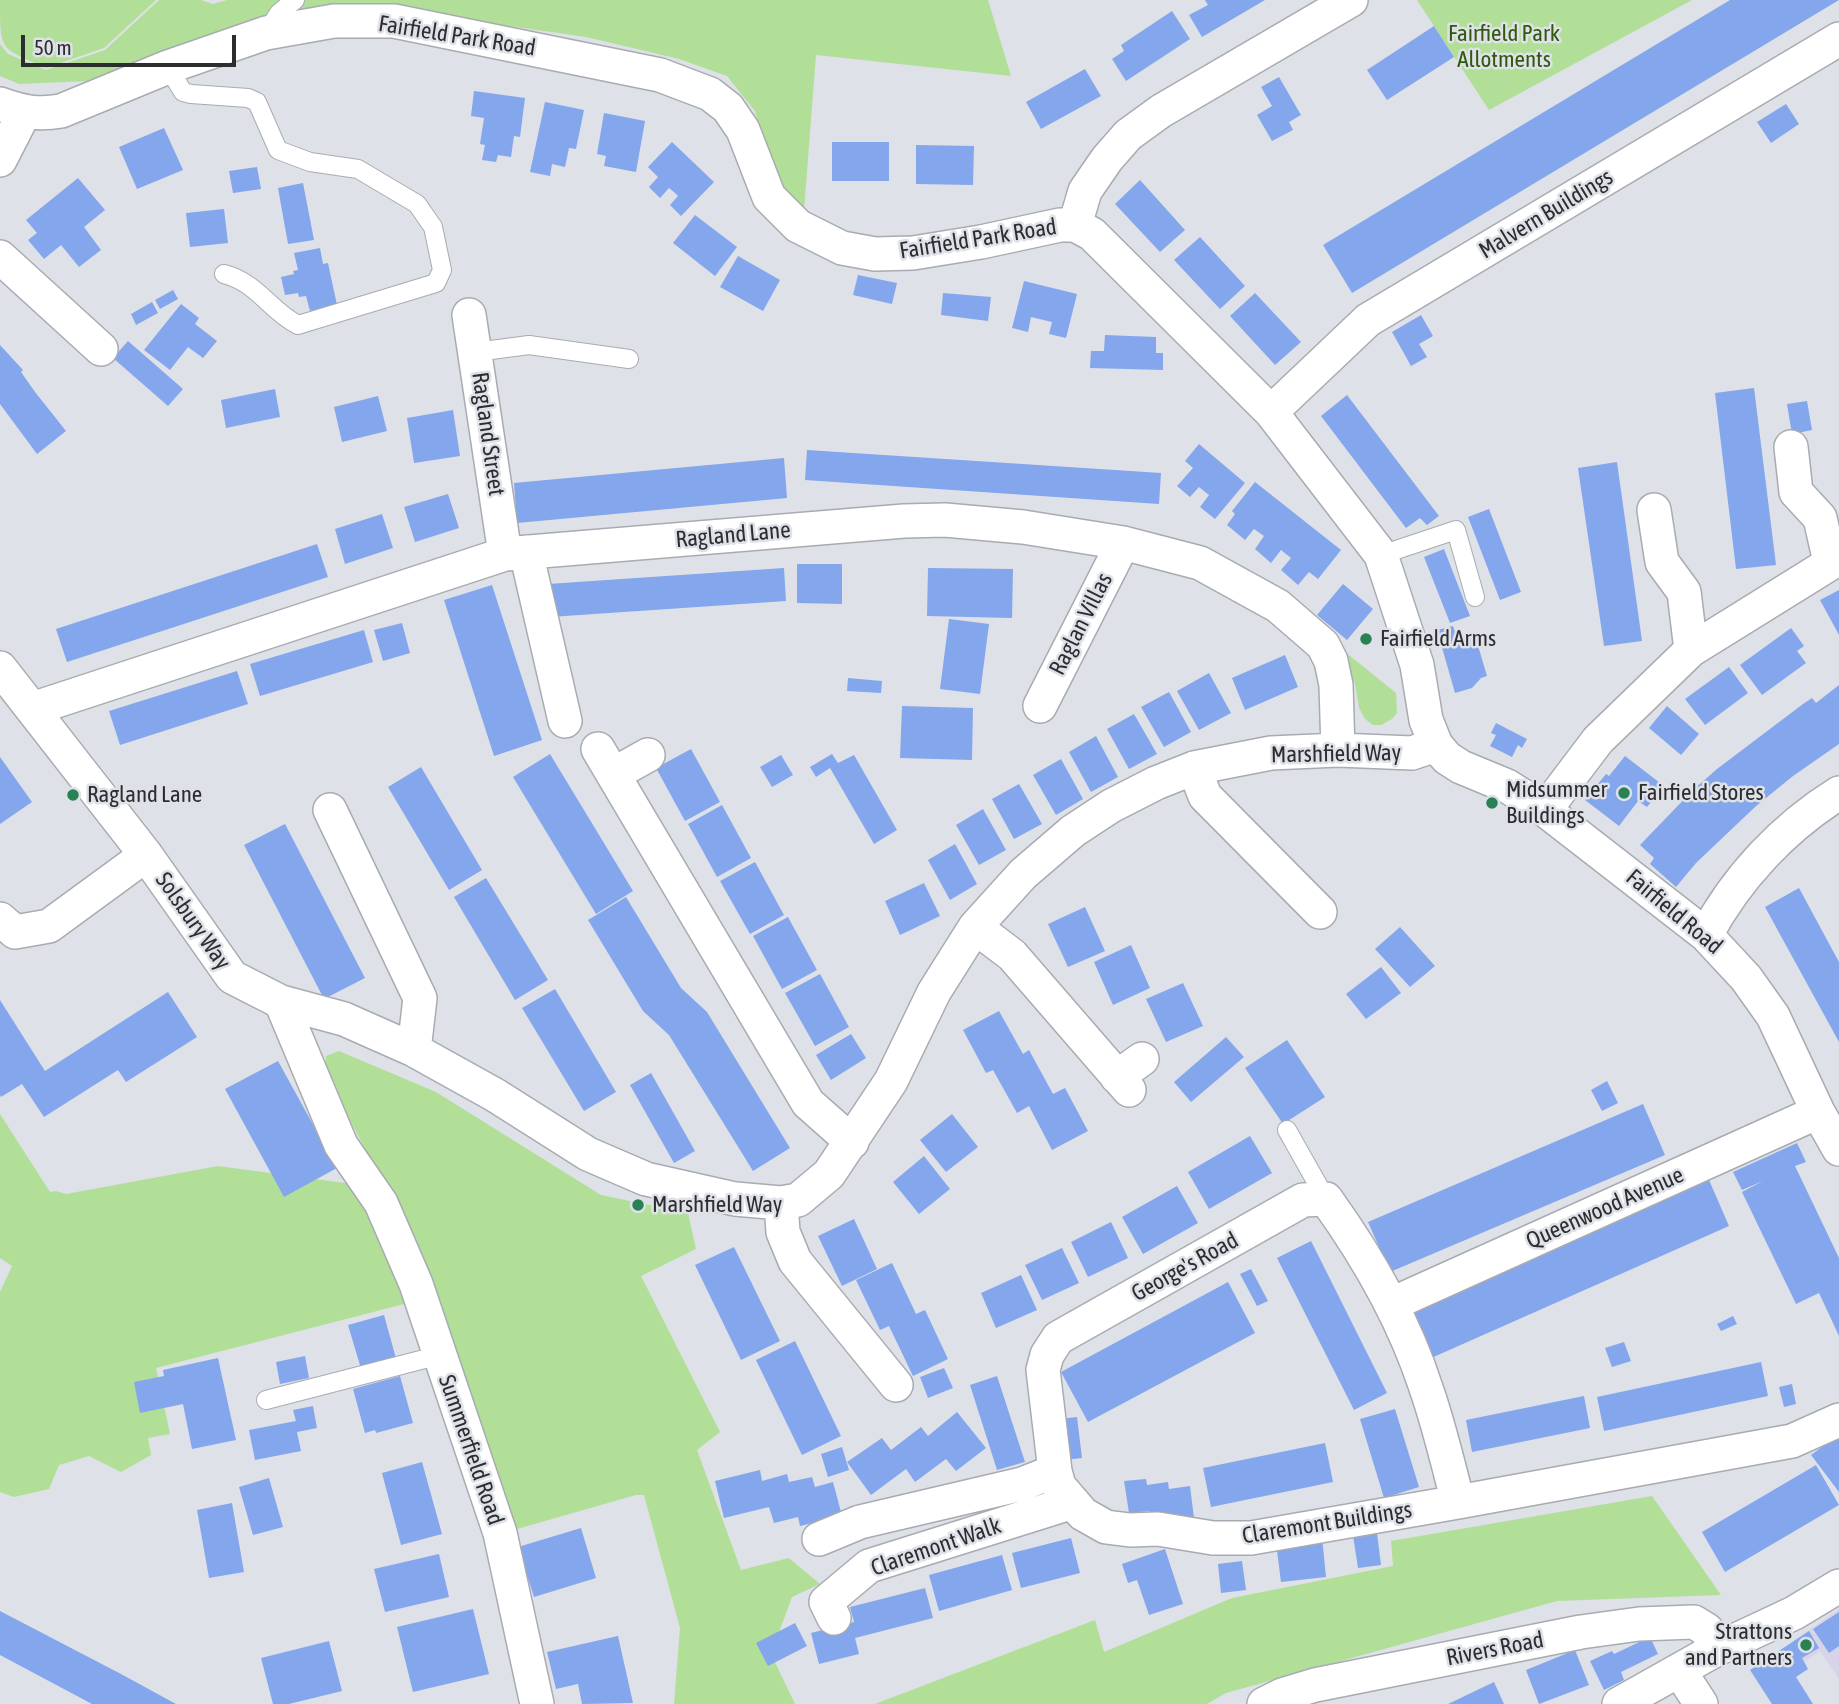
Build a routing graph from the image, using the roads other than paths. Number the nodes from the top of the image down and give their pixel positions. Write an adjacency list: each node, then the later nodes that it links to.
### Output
1 (295, 0): 3 (lane)
2 (1351, 0): 8 (street)
3 (266, 33): 5 (street, Fairfield Park Road); 8 (street, Fairfield Park Road)
4 (1839, 39): 15 (street, Malvern Buildings)
5 (168, 67): 6 (street, Fairfield Park Road); 10 (lane)
6 (12, 108): 7 (street)
7 (0, 160)
8 (1075, 225): 15 (street, Fairfield Park Road)
9 (0, 257): 12 (street)
10 (225, 274)
11 (469, 316): 13 (street, Ragland Street)
12 (102, 349)
13 (476, 352): 14 (lane); 19 (street, Ragland Street)
14 (629, 359)
15 (1271, 412): 20 (street, Fairfield Park Road)
16 (1791, 447): 21 (street)
17 (1654, 510): 23 (street)
18 (1123, 543): 19 (street, Ragland Lane); 25 (street, Raglan Villas); 29 (street, Ragland Lane)
19 (516, 553): 26 (street, Ragland Lane); 27 (street, Ragland Street)
20 (1381, 555): 22 (lane); 28 (street, Fairfield Park Road)
21 (1835, 560): 23 (street)
22 (1475, 597)
23 (1691, 650): 34 (street)
24 (0, 668): 26 (street, Solsbury Way)
25 (1040, 706)
26 (32, 709): 35 (street, Solsbury Way)
27 (565, 721)
28 (1436, 745): 29 (street, Marshfield Way); 34 (street, Fairfield Road)
29 (1338, 750): 31 (street, Marshfield Way)
30 (648, 755): 45 (street)
31 (1194, 768): 36 (street); 38 (street, Marshfield Way)
32 (1836, 801): 39 (street)
33 (330, 810): 41 (street)
34 (1545, 810): 39 (street, Fairfield Road)
35 (146, 855): 37 (street, Solsbury Way); 40 (street, Solsbury Way)
36 (1320, 912)
37 (0, 919)
38 (975, 927): 42 (street); 45 (street, Marshfield Way)
39 (1706, 935): 43 (street, Fairfield Road)
40 (281, 1002): 41 (street, Marshfield Way); 50 (street, Summerfield Road)
41 (414, 1050): 48 (street, Marshfield Way)
42 (1129, 1075)
43 (1818, 1112): 46 (street, Fairfield Road); 49 (street, Queenwood Avenue)
44 (1287, 1130): 47 (lane)
45 (852, 1142): 48 (street, Marshfield Way)
46 (1839, 1149)
47 (1326, 1199): 49 (street); 54 (street, George's Road)
48 (781, 1203): 51 (street)
49 (1392, 1304): 56 (street)
50 (440, 1356): 52 (lane); 62 (street, Summerfield Road)
51 (896, 1385)
52 (266, 1400)
53 (1839, 1420): 56 (street, Claremont Buildings)
54 (1055, 1471): 55 (street, Claremont Buildings); 57 (street, Claremont Walk)
55 (1073, 1502): 56 (street, Claremont Buildings); 59 (street, Claremont Walk)
56 (1458, 1502)
57 (819, 1539)
58 (1839, 1586): 60 (street)
59 (834, 1618)
60 (1715, 1650): 61 (street); 63 (street, Rivers Road)
61 (1679, 1670): 64 (street); 65 (street)
62 (537, 1704)
63 (1264, 1704)
64 (1619, 1704)
65 (1701, 1704)

